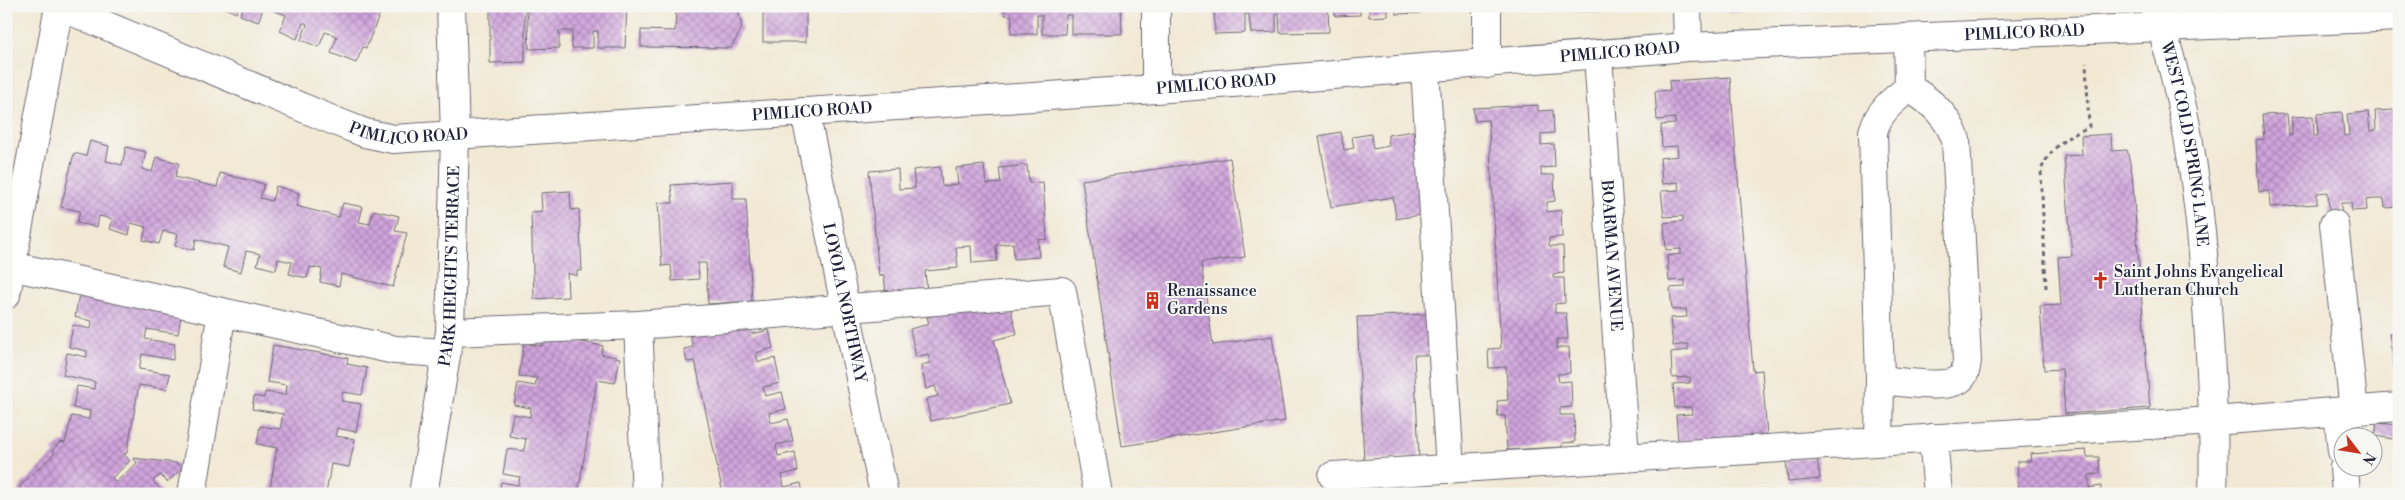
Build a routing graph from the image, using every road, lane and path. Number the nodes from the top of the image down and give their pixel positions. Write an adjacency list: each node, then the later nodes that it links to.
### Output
1 (59, 6): 18 (street, PIMLICO ROAD); 20 (street)
2 (452, 6): 18 (street, PARK HEIGHTS TERRACE)
3 (1156, 6): 16 (street)
4 (1487, 6): 13 (street)
5 (1687, 6): 10 (street)
6 (2356, 13): 7 (street, PIMLICO ROAD); 8 (street, PIMLICO ROAD)
7 (2158, 17): 9 (street, PIMLICO ROAD); 30 (street, WEST COLD SPRING LANE)
8 (2399, 17)
9 (1908, 38): 10 (street, PIMLICO ROAD); 15 (street)
10 (1688, 47): 11 (street, PIMLICO ROAD)
11 (1598, 55): 13 (street, PIMLICO ROAD); 34 (street, BOARMAN AVENUE)
12 (2085, 57): 21 (path)
13 (1487, 64): 14 (street, PIMLICO ROAD)
14 (1424, 68): 16 (street, PIMLICO ROAD); 35 (street)
15 (1909, 88): 27 (street); 27 (street)
16 (1156, 89): 17 (street, PIMLICO ROAD)
17 (805, 112): 18 (street, PIMLICO ROAD); 23 (street, LOYOLA NORTHWAY)
18 (455, 136): 26 (street, PARK HEIGHTS TERRACE)
19 (2334, 224): 29 (street)
20 (11, 266): 22 (street); 24 (street)
21 (2046, 288)
22 (6, 295)
23 (845, 310): 25 (street); 41 (street, LOYOLA NORTHWAY); 42 (street)
24 (222, 312): 26 (street); 38 (street)
25 (638, 325): 26 (street); 40 (street)
26 (448, 343): 39 (street, PARK HEIGHTS TERRACE)
27 (1880, 380): 33 (street)
28 (2399, 407): 29 (street)
29 (2346, 411): 30 (street); 31 (street)
30 (2213, 421): 32 (street); 44 (street, WEST COLD SPRING LANE)
31 (2344, 428)
32 (1933, 438): 33 (street); 43 (street)
33 (1879, 441): 34 (street)
34 (1625, 457): 35 (street)
35 (1450, 469): 36 (street)
36 (1333, 476)
37 (2345, 478): 45 (street)
38 (192, 494)
39 (423, 494)
40 (646, 494)
41 (884, 494)
42 (1098, 494)
43 (1938, 494)
44 (2213, 494)
45 (2346, 494)

